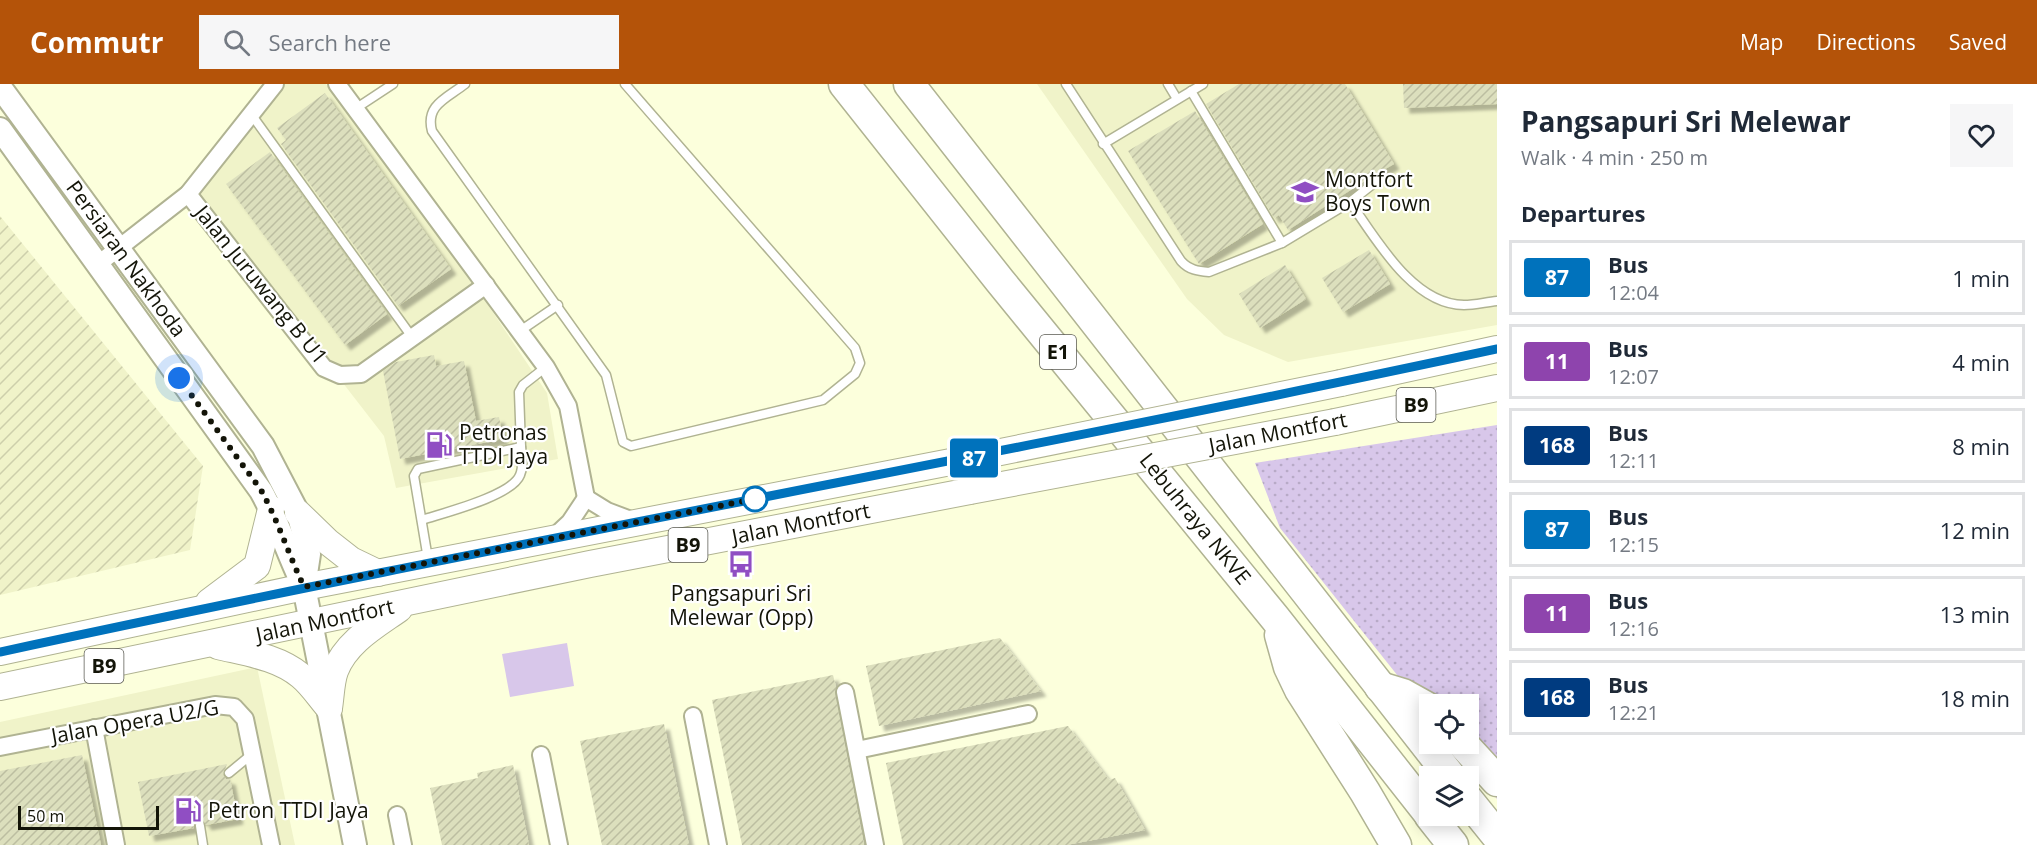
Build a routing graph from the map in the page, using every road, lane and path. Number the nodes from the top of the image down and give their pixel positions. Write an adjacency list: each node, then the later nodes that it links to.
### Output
1 (275, 84): 15 (street)
2 (337, 84): 14 (street)
3 (465, 84): 26 (lane)
4 (625, 84): 26 (lane)
5 (844, 84): 44 (highway, Lebuhraya NKVE / E1)
6 (909, 84): 49 (highway, Lebuhraya NKVE / E1)
7 (1066, 84): 17 (lane)
8 (1168, 84): 13 (lane)
9 (1203, 84): 12 (lane)
10 (387, 86): 14 (lane)
11 (0, 87): 22 (street, Persiaran Nakhoda)
12 (1191, 92): 13 (lane); 21 (lane)
13 (1177, 99): 17 (lane)
14 (355, 109): 24 (street)
15 (250, 113): 19 (street); 28 (lane)
16 (0, 129): 23 (street, Persiaran Nakhoda)
17 (1103, 144): 21 (lane)
18 (1378, 180): 20 (lane)
19 (188, 194): 22 (street); 28 (street, Jalan Juruwang B U1)
20 (1350, 202): 21 (lane); 25 (lane)
21 (1282, 243)
22 (118, 249): 23 (street); 35 (street, Persiaran Nakhoda)
23 (97, 265): 34 (street, Persiaran Nakhoda)
24 (486, 285): 27 (street); 28 (street, Jalan Juruwang B U1)
25 (1497, 301)
26 (558, 305): 27 (lane)
27 (520, 331): 30 (street)
28 (412, 337)
29 (1497, 349): 37 (main road, Jalan Montfort / B9, bridge)
30 (546, 368): 32 (lane); 33 (street)
31 (1497, 388): 42 (main road, Jalan Montfort / B9, bridge)
32 (521, 447): 36 (lane); 36 (lane)
33 (585, 498): 37 (street); 38 (street)
34 (271, 509): 41 (street, Persiaran Nakhoda); 43 (main road)
35 (298, 513): 40 (main road); 41 (street, Persiaran Nakhoda)
36 (422, 520): 39 (lane)
37 (636, 522): 38 (main road, Jalan Montfort / B9)
38 (553, 538): 39 (main road, Jalan Montfort / B9)
39 (429, 562): 40 (main road, Jalan Montfort / B9)
40 (378, 573): 41 (main road, Jalan Montfort / B9)
41 (304, 587): 43 (main road, Jalan Montfort / B9); 45 (street)
42 (407, 604): 45 (main road, Jalan Montfort / B9); 52 (main road)
43 (199, 609): 47 (main road, Jalan Montfort / B9)
44 (1275, 618): 64 (highway, Lebuhraya NKVE / E1); 78 (highway)
45 (313, 623): 46 (main road, Jalan Montfort / B9); 52 (street)
46 (209, 644): 48 (main road, Jalan Montfort / B9); 52 (main road)
47 (0, 652)
48 (0, 687)
49 (1380, 687): 51 (highway); 61 (highway, Lebuhraya NKVE / E1)
50 (845, 692): 57 (street)
51 (1419, 703)
52 (329, 708): 73 (street)
53 (1028, 714): 57 (street)
54 (693, 716): 76 (street)
55 (94, 728): 56 (street, Jalan Opera U2/G); 58 (street, Jalan Opera U2/G); 70 (street)
56 (0, 747)
57 (857, 750): 77 (street)
58 (253, 753): 62 (lane); 72 (street, Jalan Opera U2/G)
59 (1471, 754): 63 (highway)
60 (541, 755): 75 (street)
61 (1442, 766)
62 (229, 773)
63 (1497, 781)
64 (1419, 802)
65 (1479, 814): 69 (highway)
66 (398, 815): 74 (street)
67 (200, 826): 71 (lane)
68 (1438, 826): 79 (highway, Lebuhraya NKVE / E1)
69 (1497, 836)
70 (116, 845)
71 (203, 845)
72 (271, 845)
73 (355, 845)
74 (404, 845)
75 (559, 845)
76 (717, 845)
77 (875, 845)
78 (1396, 845)
79 (1453, 845)

